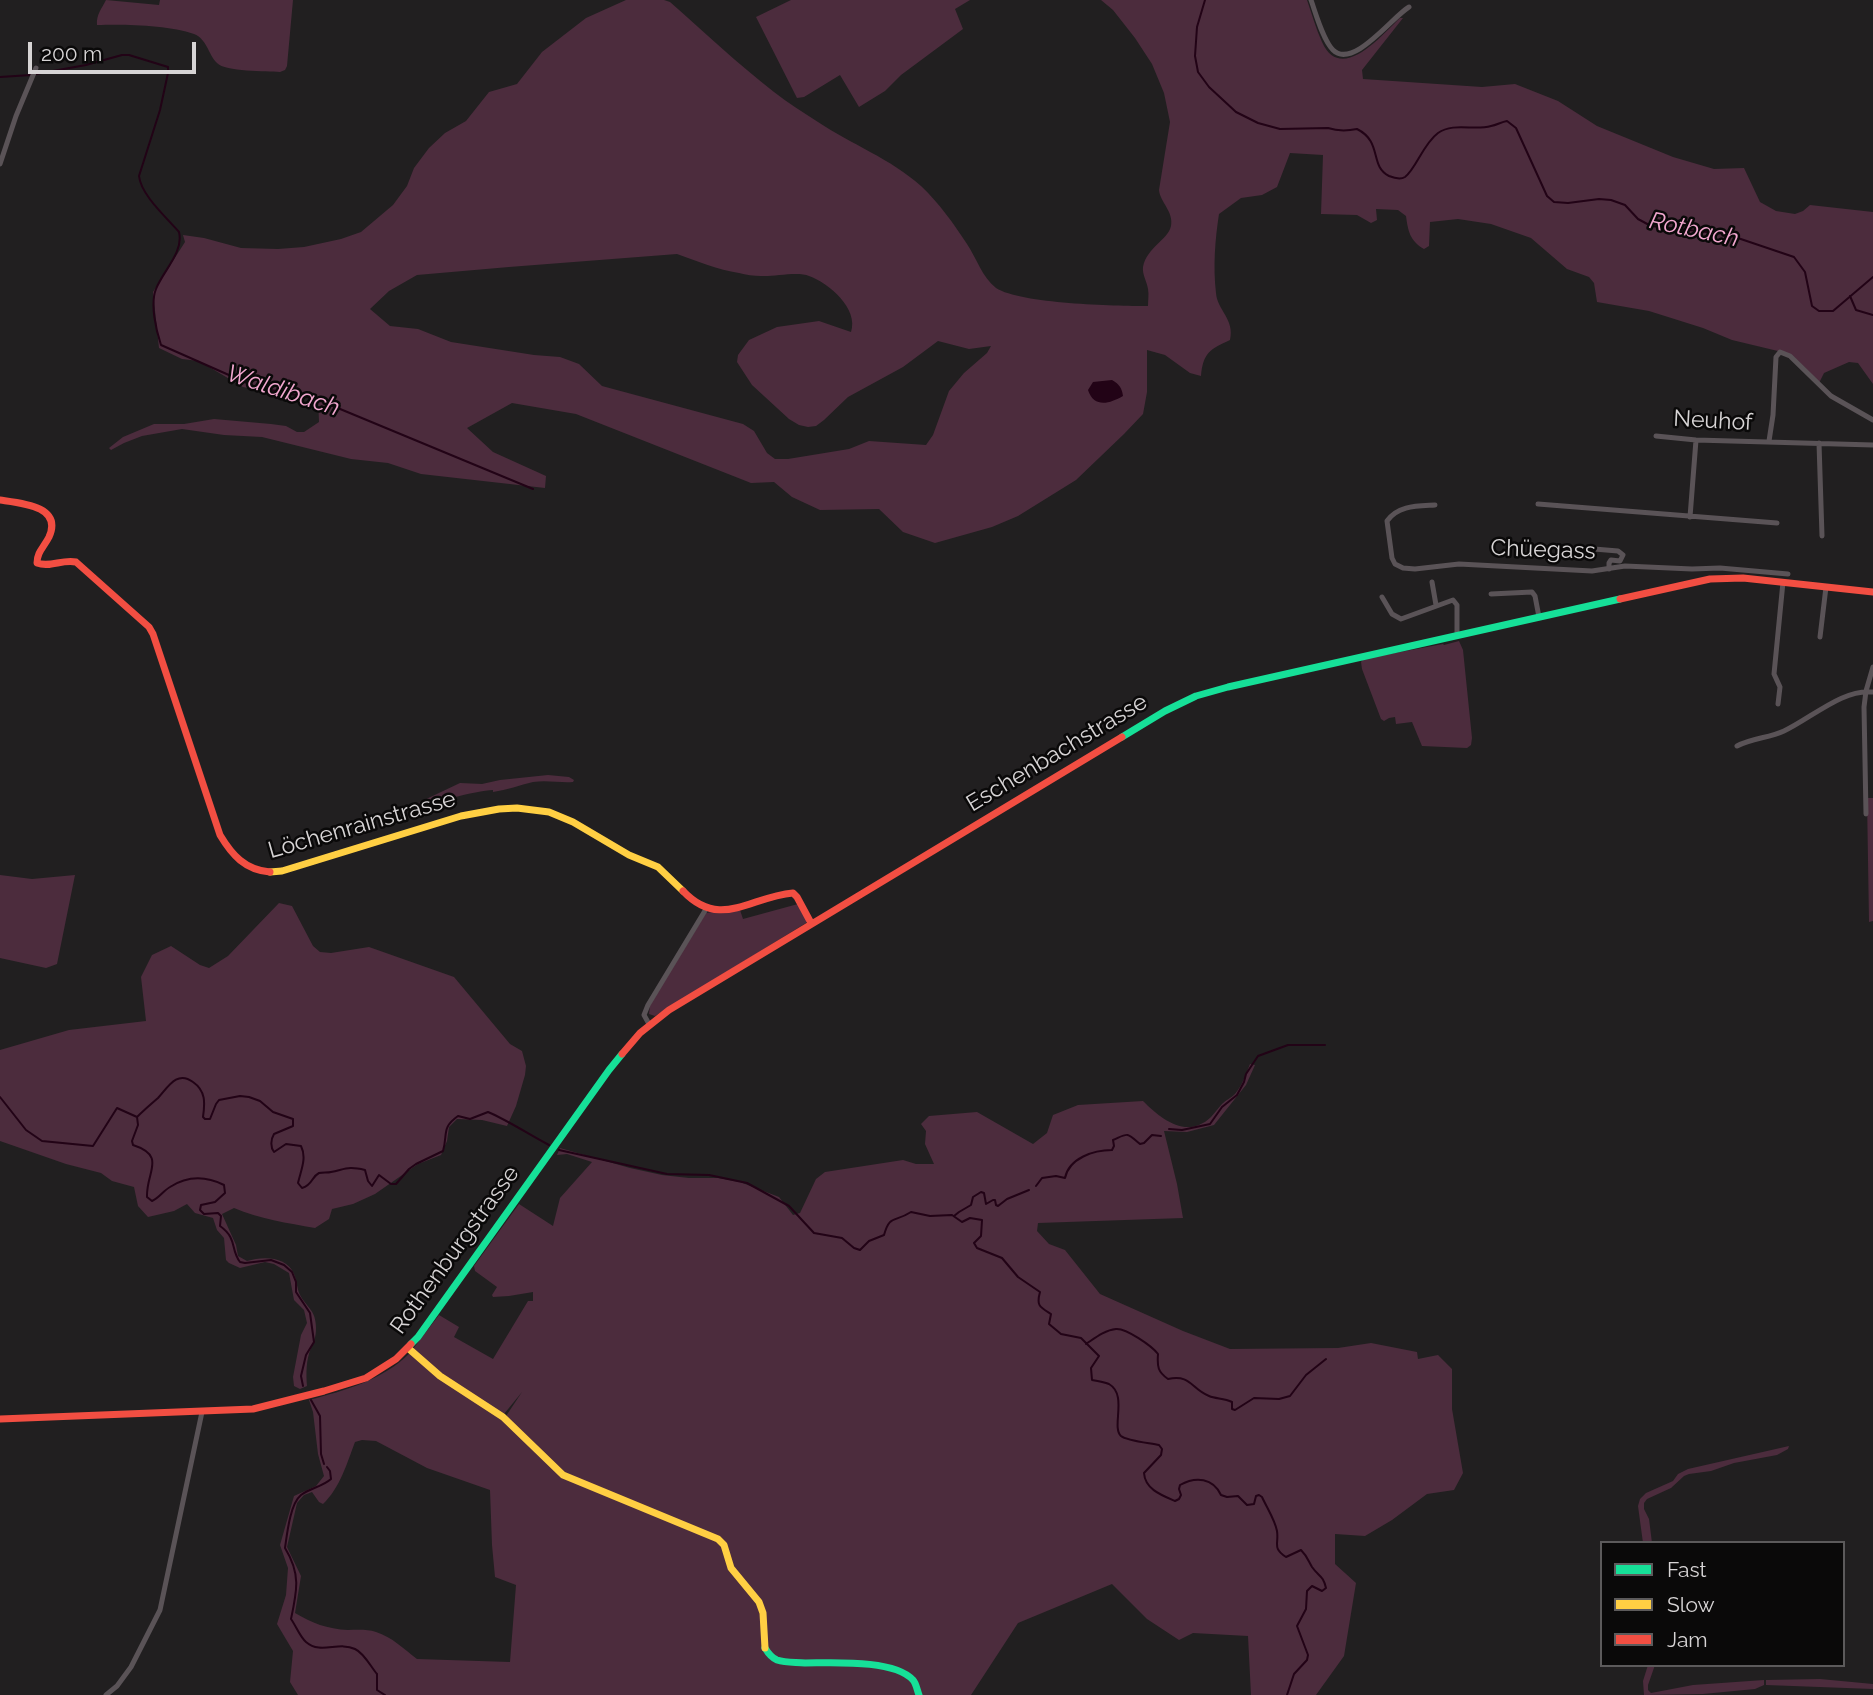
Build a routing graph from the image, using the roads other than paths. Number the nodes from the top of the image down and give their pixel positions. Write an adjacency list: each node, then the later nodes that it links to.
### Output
1 (1311, 0): 2 (street)
2 (1409, 7)
3 (36, 68): 4 (street)
4 (0, 164)
5 (1873, 420): 8 (street)
6 (1656, 436): 7 (street, Neuhof)
7 (1696, 440): 8 (street, Neuhof); 14 (street)
8 (1769, 441): 9 (street, Neuhof)
9 (1819, 443): 10 (street, Neuhof); 16 (street)
10 (1873, 445)
11 (0, 500): 38 (street, Löchenrainstrasse)
12 (1435, 505): 18 (street, Chüegass)
13 (1538, 505): 14 (street)
14 (1690, 517): 15 (street)
15 (1777, 523)
16 (1822, 536)
17 (1582, 548): 18 (street)
18 (1609, 569): 19 (street, Chüegass)
19 (1692, 569): 20 (street, Chüegass); 23 (street)
20 (1788, 574)
21 (1432, 582): 28 (street)
22 (1783, 582): 23 (street, Eschenbachstrasse); 24 (street, Eschenbachstrasse); 35 (street)
23 (1695, 583): 29 (street, Eschenbachstrasse)
24 (1826, 587): 25 (street, Eschenbachstrasse); 31 (street)
25 (1873, 592)
26 (1491, 594): 29 (street)
27 (1382, 597): 28 (street)
28 (1436, 605): 30 (street)
29 (1539, 617): 30 (street, Eschenbachstrasse)
30 (1457, 636): 39 (street, Eschenbachstrasse)
31 (1820, 637)
32 (1873, 667): 33 (street)
33 (1866, 691): 34 (street); 36 (street); 37 (street)
34 (1873, 692)
35 (1778, 704)
36 (1737, 746)
37 (1866, 814)
38 (706, 909): 39 (street); 40 (street)
39 (811, 923): 40 (street, Eschenbachstrasse)
40 (649, 1024): 41 (street, Eschenbachstrasse)
41 (640, 1033): 42 (street, Rothenburgstrasse)
42 (408, 1348): 43 (street, Rothenburgstrasse); 46 (street)
43 (202, 1412): 44 (street, Rothenburgstrasse); 45 (street)
44 (0, 1419)
45 (106, 1695)
46 (919, 1695)

